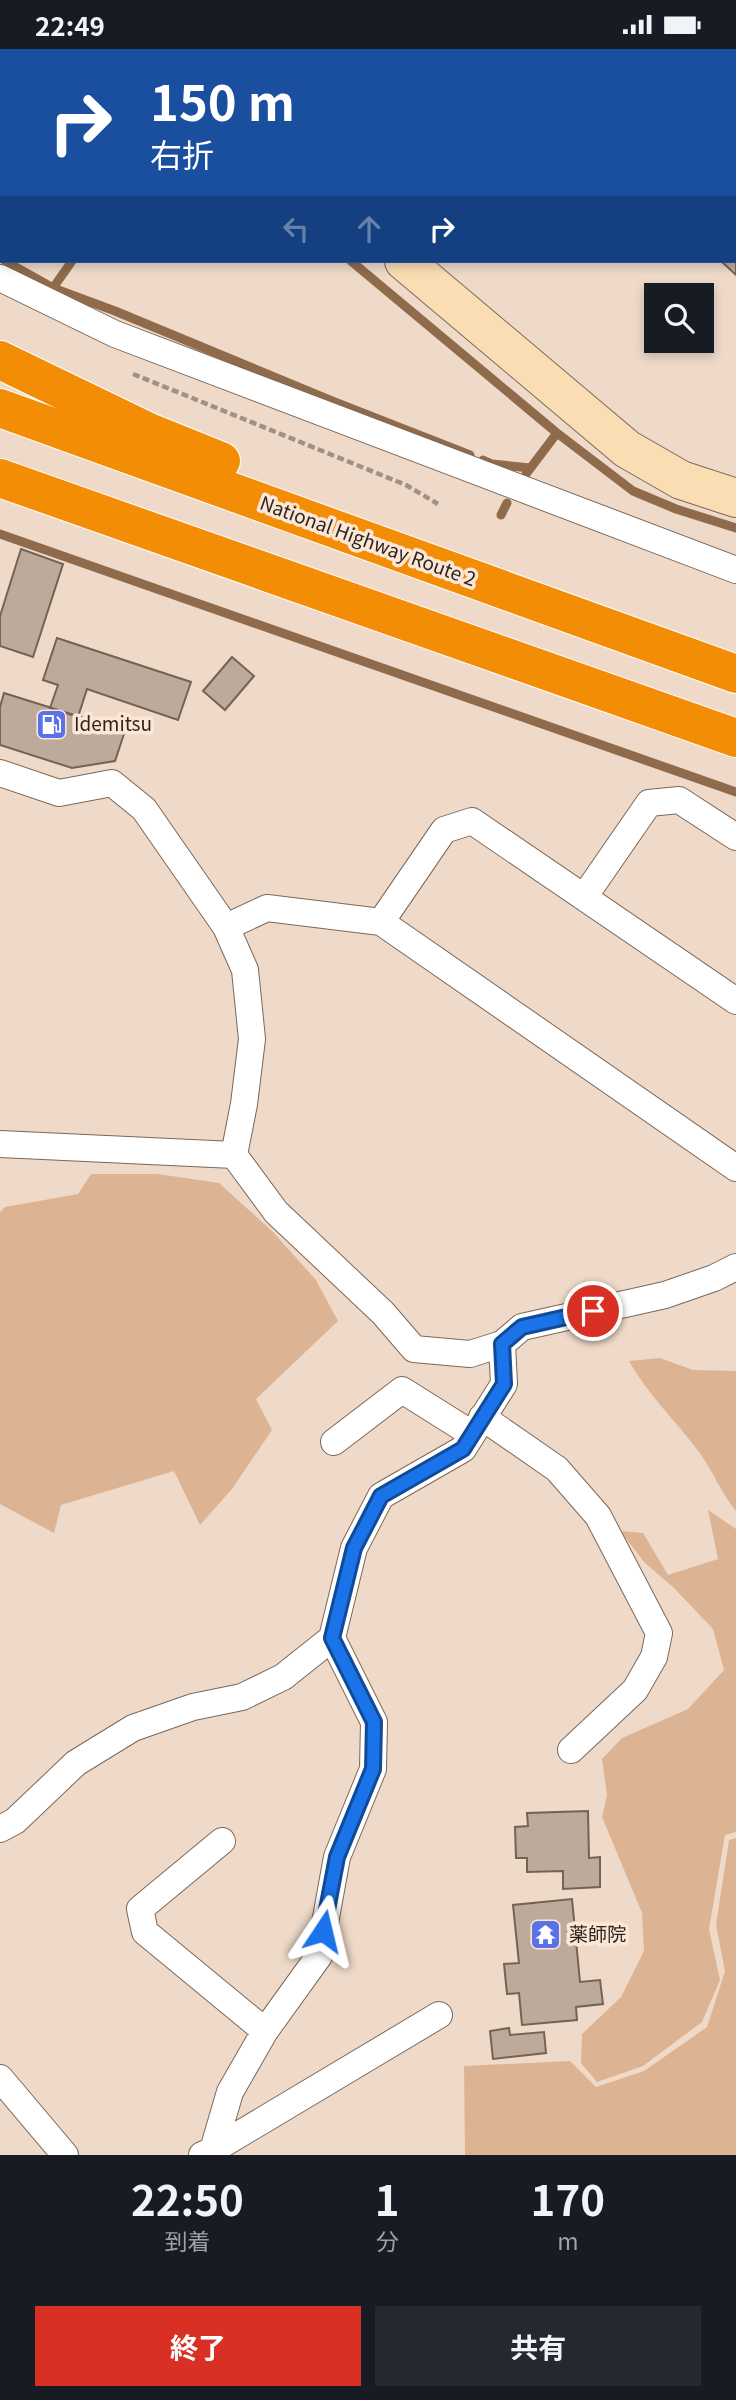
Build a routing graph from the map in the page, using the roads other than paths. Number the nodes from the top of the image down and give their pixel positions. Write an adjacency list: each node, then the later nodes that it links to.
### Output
1 (406, 263): 6 (street)
2 (0, 278): 7 (street)
3 (0, 360): 8 (highway)
4 (0, 408): 8 (highway, National Highway Route 2)
5 (0, 478): 9 (highway)
6 (736, 498)
7 (736, 570)
8 (724, 669)
9 (736, 738)
10 (0, 773): 14 (street)
11 (736, 837): 12 (street)
12 (584, 897): 13 (street); 15 (street)
13 (381, 922): 14 (street); 18 (street)
14 (226, 927): 17 (street)
15 (736, 1001)
16 (0, 1144): 17 (street)
17 (234, 1155): 20 (street)
18 (736, 1168)
19 (736, 1267): 20 (street)
20 (502, 1344): 21 (street)
21 (477, 1426): 22 (street); 23 (street); 24 (street)
22 (334, 1442)
23 (332, 1638): 25 (street); 28 (street)
24 (571, 1750)
25 (0, 1829)
26 (222, 1841): 28 (street)
27 (439, 2015): 30 (street)
28 (265, 2031): 30 (street)
29 (0, 2078): 31 (street)
30 (207, 2153)
31 (65, 2155)

